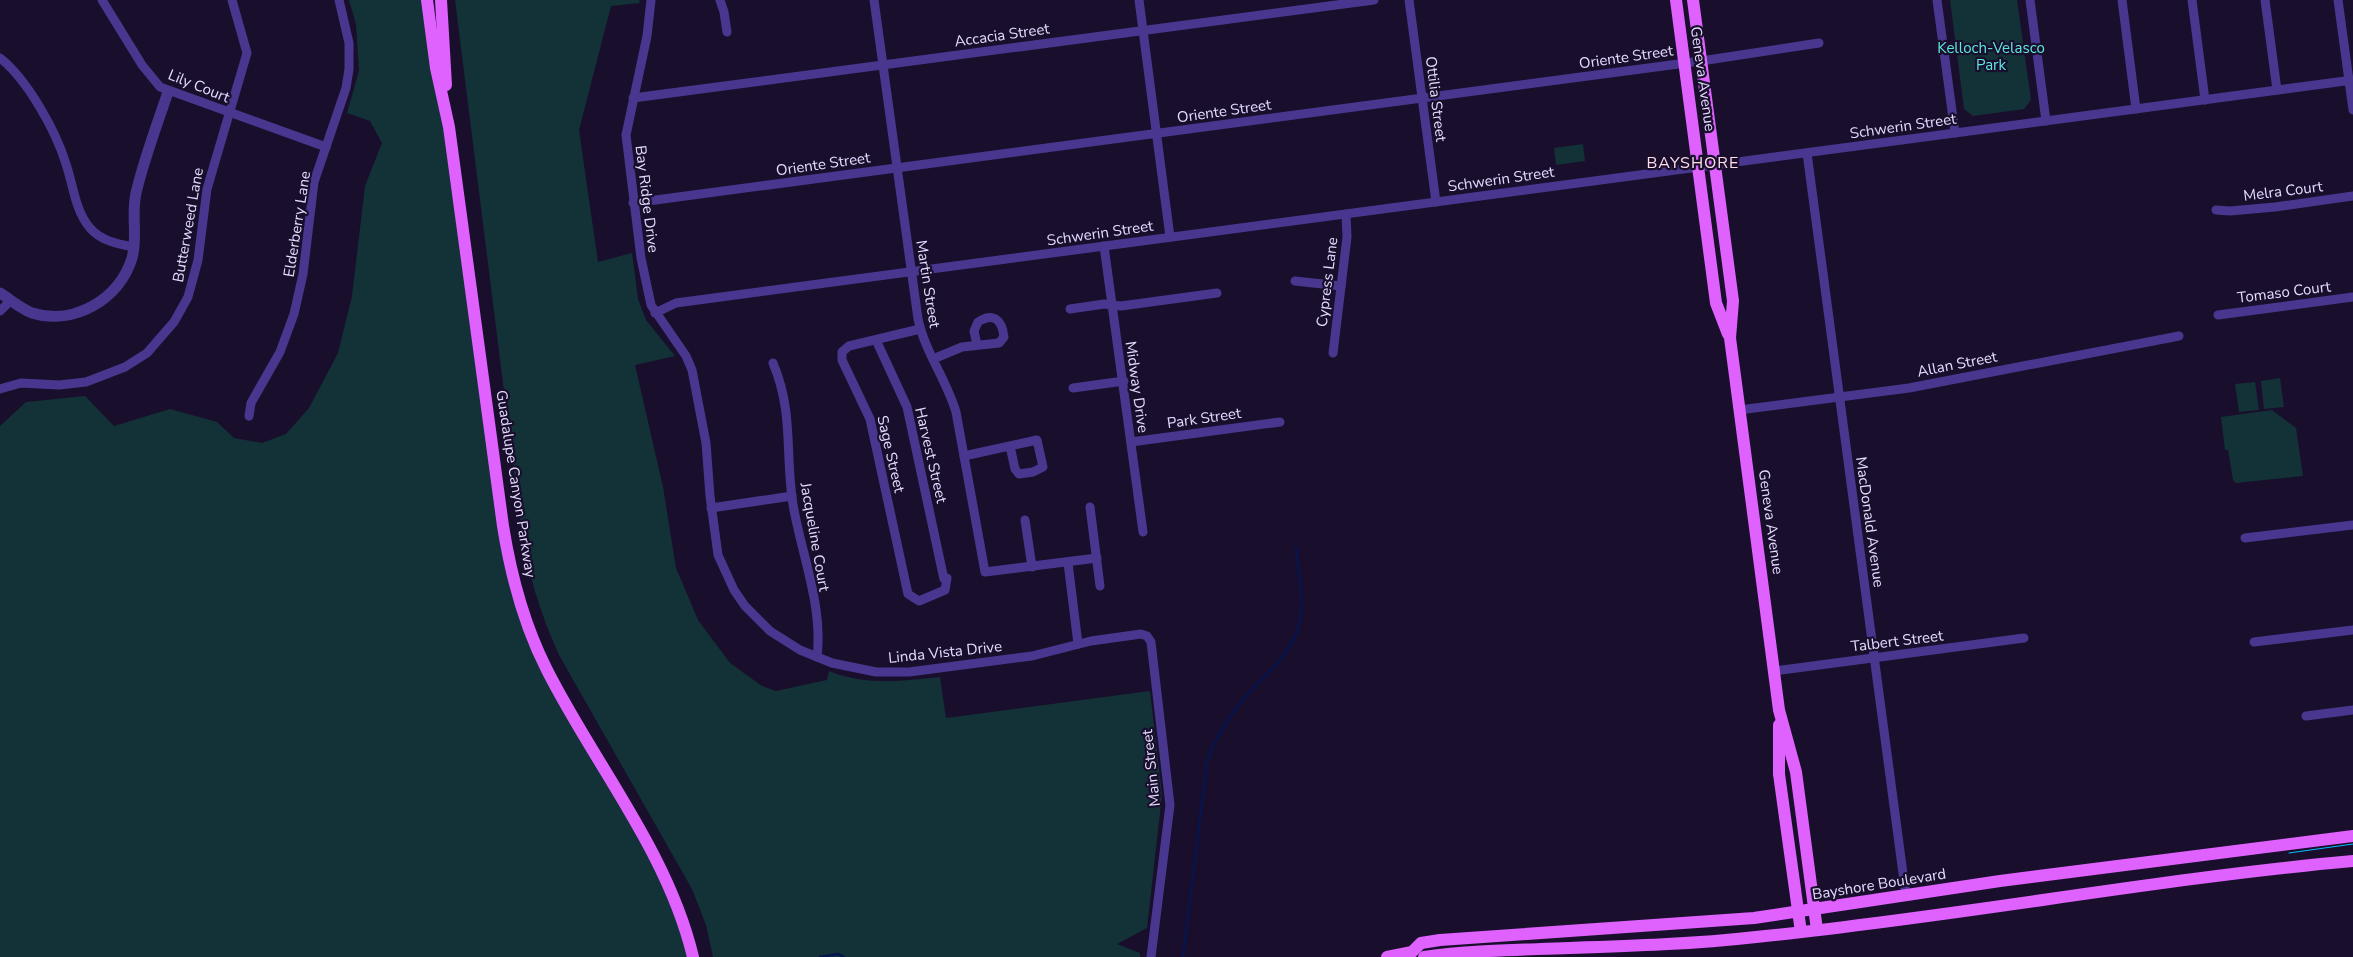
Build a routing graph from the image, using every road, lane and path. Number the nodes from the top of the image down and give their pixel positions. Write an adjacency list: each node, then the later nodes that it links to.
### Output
1 (102, 0): 29 (street, Lily Court)
2 (232, 0): 35 (street, Butterweed Lane)
3 (339, 0): 40 (street, Elderberry Lane)
4 (426, 0): 37 (main road, Guadalupe Canyon Parkway)
5 (441, 0): 37 (main road, Guadalupe Canyon Parkway)
6 (651, 0): 30 (street, Bay Ridge Drive)
7 (720, 0): 21 (street)
8 (874, 0): 26 (street, Martin Street)
9 (1139, 0): 20 (street)
10 (1374, 0): 20 (street, Accacia Street)
11 (1410, 0): 31 (street, Ottilia Street)
12 (1676, 0): 25 (main road, Geneva Avenue)
13 (1693, 0): 24 (main road, Geneva Avenue)
14 (1937, 0): 39 (street)
15 (2030, 0): 36 (street)
16 (2122, 0): 33 (street)
17 (2192, 0): 32 (street)
18 (2265, 0): 28 (street)
19 (2338, 0): 27 (street)
20 (1143, 30): 26 (street, Accacia Street); 38 (street)
21 (727, 32)
22 (1819, 43): 24 (street, Oriente Street)
23 (0, 58): 52 (street)
24 (1701, 61): 25 (street, Oriente Street); 42 (main road, Geneva Avenue)
25 (1685, 63): 31 (street, Oriente Street); 43 (main road, Geneva Avenue)
26 (883, 65): 30 (street, Accacia Street); 44 (street, Martin Street)
27 (2351, 80): 28 (street, Schwerin Street); 34 (street)
28 (2276, 90): 32 (street, Schwerin Street)
29 (168, 92): 35 (street, Lily Court); 52 (street)
30 (633, 98): 47 (street, Bay Ridge Drive)
31 (1422, 98): 38 (street, Oriente Street); 46 (street, Ottilia Street)
32 (2205, 100): 33 (street, Schwerin Street)
33 (2136, 109): 36 (street, Schwerin Street)
34 (2353, 110)
35 (229, 113): 40 (street, Lily Court); 75 (street, Butterweed Lane)
36 (2046, 121): 39 (street, Schwerin Street)
37 (449, 127): 114 (main road, Guadalupe Canyon Parkway)
38 (1156, 133): 44 (street, Oriente Street); 50 (street)
39 (1955, 133): 41 (street, Schwerin Street)
40 (326, 147): 78 (street, Elderberry Lane)
41 (1807, 152): 42 (street, Schwerin Street); 76 (street, MacDonald Avenue)
42 (1715, 165): 43 (street, Schwerin Street); 67 (main road, Geneva Avenue)
43 (1699, 167): 46 (street, Schwerin Street); 67 (main road, Geneva Avenue)
44 (897, 168): 47 (street, Oriente Street); 53 (street, Martin Street)
45 (2353, 196): 48 (street, Melra Court)
46 (1436, 202): 49 (street, Schwerin Street)
47 (633, 203): 63 (street, Bay Ridge Drive)
48 (2216, 210)
49 (1346, 214): 50 (street, Schwerin Street); 55 (street, Cypress Lane)
50 (1170, 237): 51 (street, Schwerin Street)
51 (1104, 246): 53 (street, Schwerin Street); 60 (street, Midway Drive)
52 (134, 247): 59 (street)
53 (911, 272): 63 (street, Schwerin Street); 65 (street, Martin Street)
54 (1295, 281): 55 (street)
55 (1341, 286): 70 (street, Cypress Lane)
56 (0, 293): 59 (street)
57 (1217, 293): 60 (street)
58 (2353, 297): 64 (street, Tomaso Court)
59 (11, 300): 62 (street)
60 (1112, 305): 61 (street); 73 (street, Midway Drive)
61 (1070, 308)
62 (0, 311)
63 (655, 313): 85 (street, Linda Vista Drive)
64 (2218, 315)
65 (920, 329): 68 (street, Sage Street); 71 (street, Martin Street)
66 (2179, 336): 76 (street, Allan Street)
67 (1730, 338): 77 (main road, Geneva Avenue)
68 (876, 340): 93 (street, Harvest Street); 93 (street, Sage Street)
69 (977, 345): 71 (street)
70 (1332, 353)
71 (933, 359): 82 (street, Martin Street)
72 (773, 363): 83 (street, Jacqueline Court)
73 (1124, 381): 74 (street); 80 (street, Midway Drive)
74 (1074, 388)
75 (0, 389)
76 (1839, 397): 77 (street, Allan Street); 100 (street, MacDonald Avenue)
77 (1739, 410): 102 (main road, Geneva Avenue)
78 (249, 416)
79 (1280, 422): 80 (street, Park Street)
80 (1131, 442): 88 (street, Midway Drive)
81 (1010, 446): 81 (street); 82 (street)
82 (964, 456): 92 (street, Martin Street)
83 (792, 496): 85 (street); 101 (street, Jacqueline Court)
84 (1090, 507): 90 (street)
85 (711, 508): 101 (street, Linda Vista Drive)
86 (1025, 520): 92 (street)
87 (2353, 525): 89 (street)
88 (1143, 532)
89 (2246, 538)
90 (1097, 558): 91 (street, Martin Street); 94 (street)
91 (1068, 563): 92 (street, Martin Street); 99 (street)
92 (1032, 567)
93 (947, 578)
94 (1100, 586)
95 (2353, 630): 98 (street)
96 (1147, 636): 99 (street, Linda Vista Drive); 115 (street, Main Street)
97 (2024, 638): 100 (street, Talbert Street)
98 (2254, 642)
99 (1078, 644): 101 (street, Linda Vista Drive)
100 (1874, 657): 102 (street, Talbert Street); 108 (street, MacDonald Avenue)
101 (817, 658)
102 (1774, 671): 103 (main road, Geneva Avenue)
103 (1780, 710): 109 (main road, Geneva Avenue); 110 (main road, Geneva Avenue)
104 (2353, 710): 105 (street)
105 (2306, 716)
106 (2353, 836): 108 (main road, Bayshore Boulevard)
107 (2353, 861): 111 (main road, Bayshore Boulevard)
108 (1906, 896): 109 (main road, Bayshore Boulevard)
109 (1814, 910): 110 (main road, Bayshore Boulevard); 111 (main road, Geneva Avenue)
110 (1798, 913): 112 (main road, Geneva Avenue); 113 (main road, Bayshore Boulevard)
111 (1817, 930): 112 (main road, Bayshore Boulevard)
112 (1800, 932): 113 (main road, Bayshore Boulevard)
113 (1419, 955): 116 (main road, Bayshore Boulevard)
114 (693, 957)
115 (1151, 957)
116 (1388, 957)

